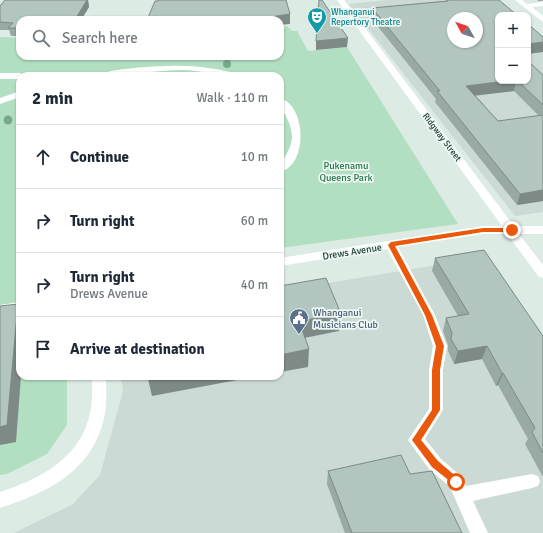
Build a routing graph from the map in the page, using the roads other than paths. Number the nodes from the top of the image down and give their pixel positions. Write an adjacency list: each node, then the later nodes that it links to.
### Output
1 (340, 0): 14 (street, Ridgway Street)
2 (518, 0): 4 (street)
3 (543, 4): 4 (street)
4 (526, 6): 5 (street)
5 (543, 20)
6 (135, 72): 7 (street)
7 (223, 72)
8 (0, 76): 9 (street)
9 (16, 76)
10 (16, 95): 11 (street)
11 (0, 101)
12 (284, 106): 13 (street)
13 (284, 166)
14 (512, 230): 15 (street, Drews Avenue); 16 (street, Drews Avenue); 18 (street, Ridgway Street)
15 (543, 230)
16 (391, 245): 17 (street, Drews Avenue); 23 (street)
17 (284, 261)
18 (543, 274)
19 (16, 307): 20 (street)
20 (0, 310)
21 (99, 380): 24 (street)
22 (532, 481): 23 (street)
23 (462, 495): 25 (street)
24 (0, 500)
25 (479, 533)

